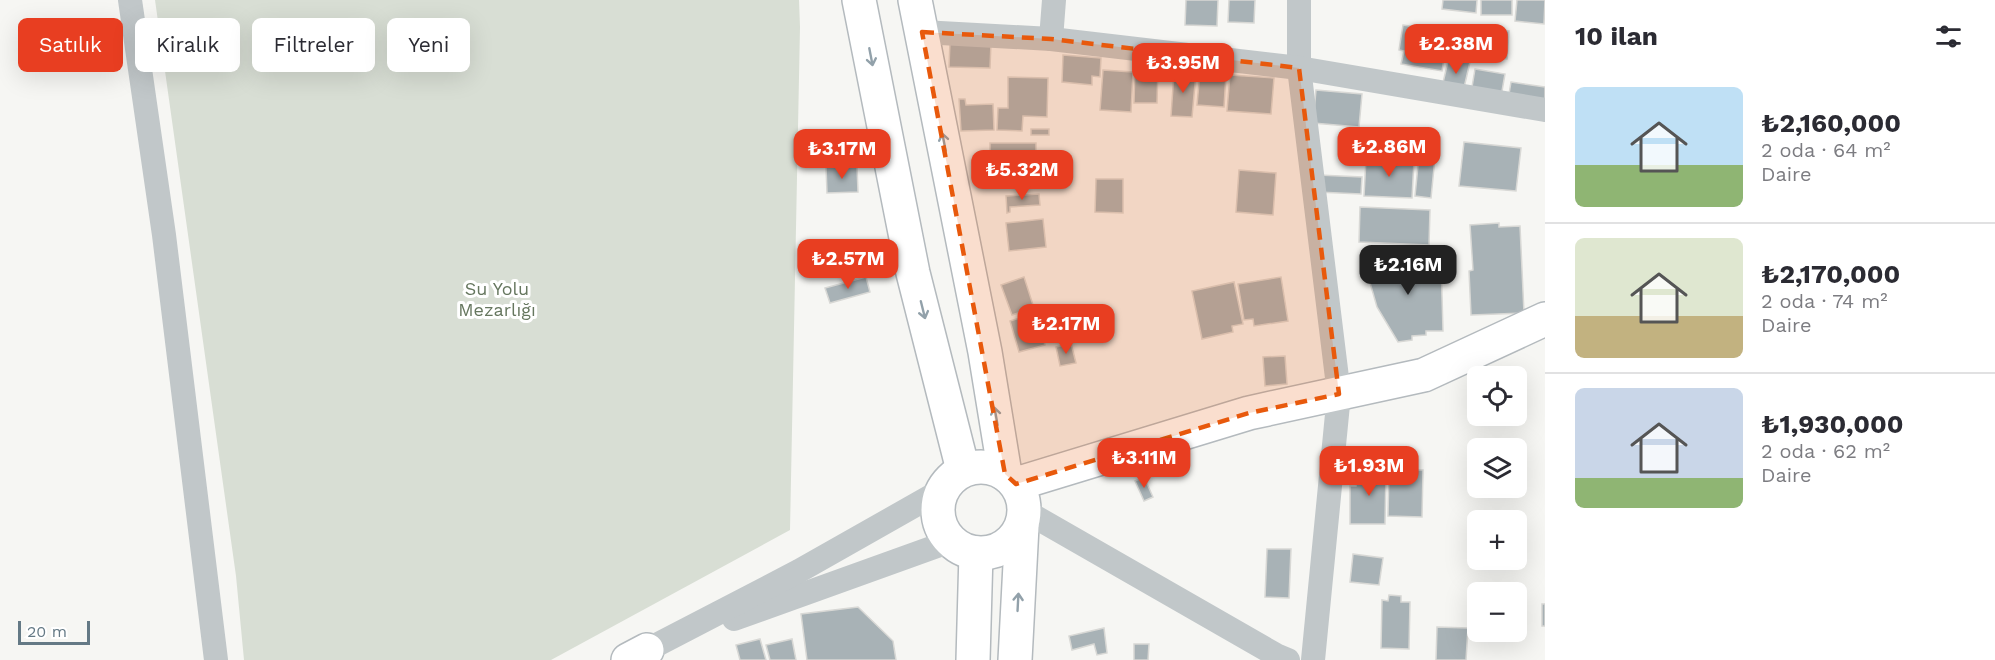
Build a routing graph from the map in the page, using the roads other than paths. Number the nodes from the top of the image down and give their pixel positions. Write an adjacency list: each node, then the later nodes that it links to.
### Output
1 (130, 0): 17 (street)
2 (859, 0): 12 (street, one-way to 12)
3 (915, 0): 6 (street)
4 (1054, 0): 7 (street)
5 (1299, 0): 8 (street)
6 (922, 32): 7 (street); 13 (street, one-way to 6)
7 (1051, 39): 8 (street)
8 (1299, 68): 9 (street); 11 (street)
9 (1545, 110)
10 (1545, 319): 11 (street)
11 (1339, 394): 13 (street); 20 (street)
12 (953, 480): 13 (street); 14 (street); 15 (street)
13 (1017, 499): 14 (street); 16 (street); 19 (street, one-way to 13)
14 (963, 547): 15 (street); 18 (street)
15 (642, 656)
16 (1278, 658)
17 (216, 660)
18 (973, 660)
19 (1015, 660)
20 (1312, 660)

